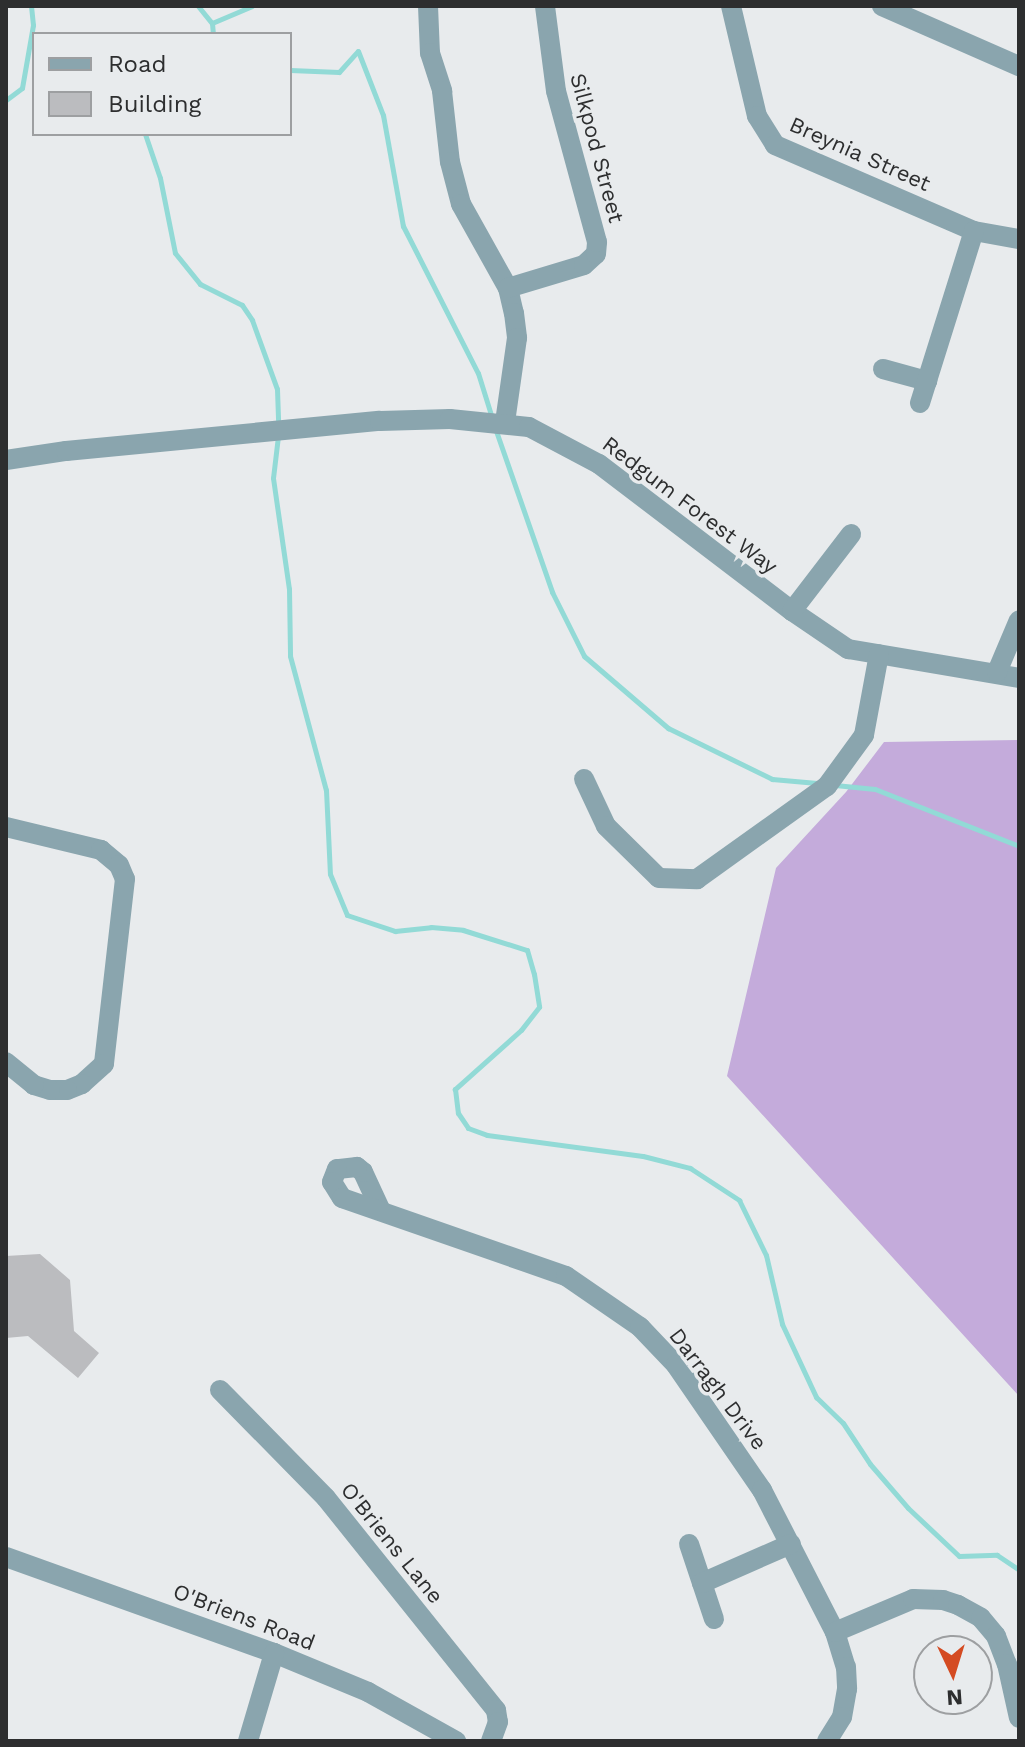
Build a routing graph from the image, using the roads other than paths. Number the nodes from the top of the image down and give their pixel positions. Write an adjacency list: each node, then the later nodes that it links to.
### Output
1 (428, 6): 8 (street)
2 (545, 6): 8 (street, Silkpod Street)
3 (731, 6): 6 (street, Breynia Street)
4 (882, 6): 5 (street)
5 (1019, 66)
6 (974, 231): 7 (street, Breynia Street); 10 (street)
7 (1019, 239)
8 (508, 288): 12 (street)
9 (883, 369): 10 (street)
10 (927, 381): 11 (street)
11 (920, 403)
12 (505, 422): 13 (street, Redgum Forest Way); 15 (street, Redgum Forest Way)
13 (6, 460)
14 (851, 534): 15 (street)
15 (792, 611): 17 (street, Redgum Forest Way)
16 (1019, 620): 18 (street)
17 (879, 654): 18 (street, Redgum Forest Way); 20 (street)
18 (997, 672): 19 (street, Redgum Forest Way)
19 (1019, 678)
20 (584, 779)
21 (6, 827): 22 (street)
22 (6, 1062)
23 (381, 1211): 26 (street, Darragh Drive)
24 (220, 1390): 35 (street, O'Briens Lane)
25 (689, 1544): 28 (street)
26 (791, 1544): 28 (street); 30 (street, Darragh Drive)
27 (6, 1557): 31 (street, O'Briens Road)
28 (702, 1583): 29 (street)
29 (714, 1619)
30 (835, 1632): 32 (street); 36 (street, Darragh Drive)
31 (274, 1653): 33 (street); 34 (street, O'Briens Road)
32 (1019, 1718)
33 (248, 1741)
34 (456, 1741)
35 (491, 1741)
36 (827, 1741)

